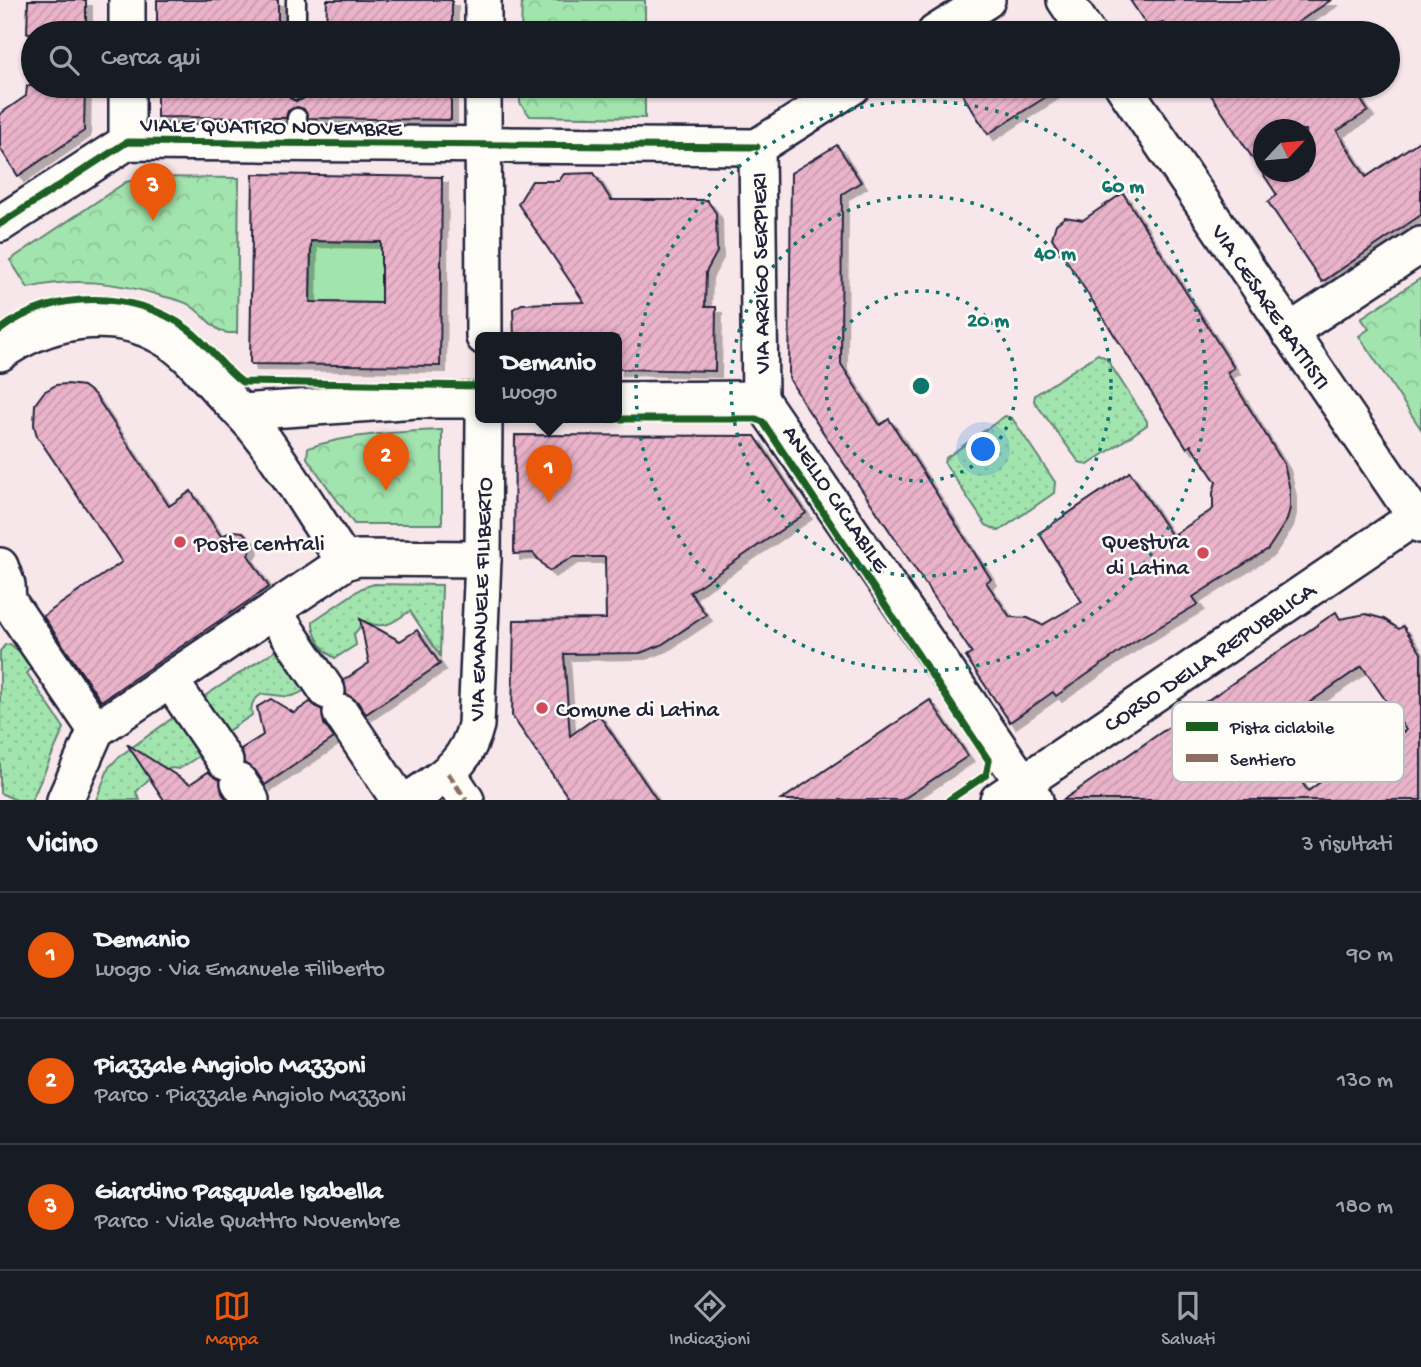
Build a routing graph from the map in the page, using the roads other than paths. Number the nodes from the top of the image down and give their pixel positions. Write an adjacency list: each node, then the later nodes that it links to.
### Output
1 (127, 0): 6 (street)
2 (296, 0): 7 (lane)
3 (483, 0): 8 (street)
4 (988, 0): 9 (street)
5 (1065, 0): 10 (street)
6 (127, 21)
7 (296, 21)
8 (483, 21)
9 (955, 21)
10 (1079, 21)
11 (127, 98): 15 (street)
12 (483, 98): 16 (street)
13 (834, 98): 17 (street)
14 (1131, 98): 21 (street, VIA CESARE BATTISTI)
15 (127, 142): 16 (street, VIALE QUATTRO NOVEMBRE); 18 (street, VIALE QUATTRO NOVEMBRE)
16 (483, 147): 17 (street, VIALE QUATTRO NOVEMBRE); 20 (street)
17 (757, 147): 23 (street, VIA ARRIGO SERPIERI)
18 (4, 212)
19 (1421, 246): 21 (street)
20 (484, 332)
21 (1289, 332): 28 (street, VIA CESARE BATTISTI)
22 (5, 338): 26 (street)
23 (761, 399): 25 (street); 38 (street)
24 (475, 400): 26 (street)
25 (622, 400)
26 (241, 412): 30 (street)
27 (484, 423): 29 (street, VIA EMANUELE FILIBERTO)
28 (1419, 518): 38 (street, CORSO DELLA REPUBBLICA)
29 (483, 559): 30 (street); 37 (street, VIA EMANUELE FILIBERTO)
30 (345, 562): 33 (street)
31 (0, 566): 32 (street)
32 (4, 606): 35 (street)
33 (273, 611): 34 (street); 40 (street)
34 (170, 680): 35 (street); 36 (street)
35 (96, 730): 39 (street)
36 (238, 781)
37 (457, 787): 41 (street, VIA EMANUELE FILIBERTO)
38 (1019, 794)
39 (65, 800)
40 (399, 800)
41 (409, 800)

